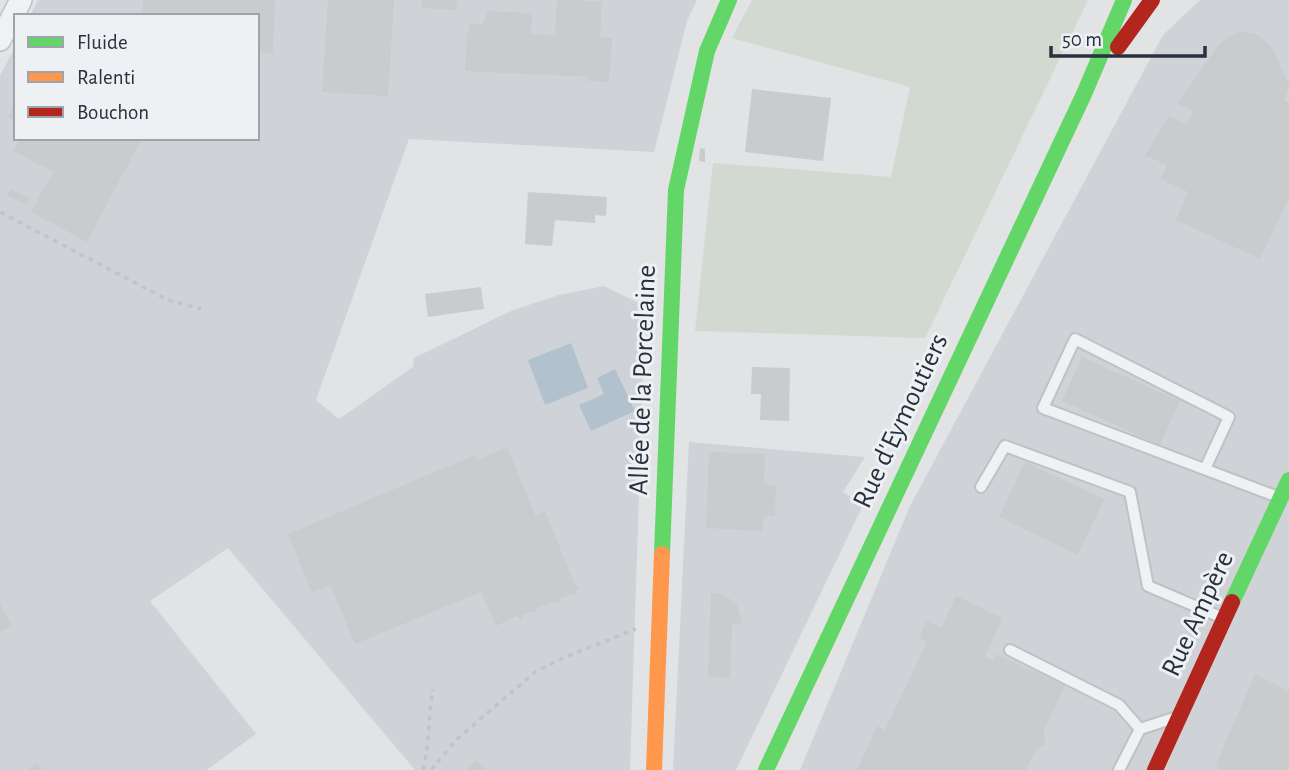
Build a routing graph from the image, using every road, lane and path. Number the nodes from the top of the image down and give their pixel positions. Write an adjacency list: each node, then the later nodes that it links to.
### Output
1 (21, 0): 5 (street)
2 (729, 0): 14 (street, Allée de la Porcelaine)
3 (1124, 0): 6 (street)
4 (1152, 0): 6 (street)
5 (0, 40)
6 (1084, 94): 22 (street, Rue d'Eymoutiers)
7 (0, 212): 8 (path)
8 (201, 309)
9 (1205, 469): 9 (lane); 12 (lane)
10 (1289, 480): 12 (street, Rue Ampère)
11 (981, 487): 13 (lane)
12 (1280, 498): 13 (street, Rue Ampère)
13 (1225, 619): 17 (street, Rue Ampère)
14 (661, 620): 20 (path); 21 (street, Allée de la Porcelaine)
15 (1010, 650): 18 (lane)
16 (433, 689): 19 (path)
17 (1180, 716): 18 (lane); 24 (street, Rue Ampère)
18 (1140, 729): 23 (lane)
19 (424, 770)
20 (431, 770)
21 (654, 770)
22 (766, 770)
23 (1119, 770)
24 (1155, 770)

